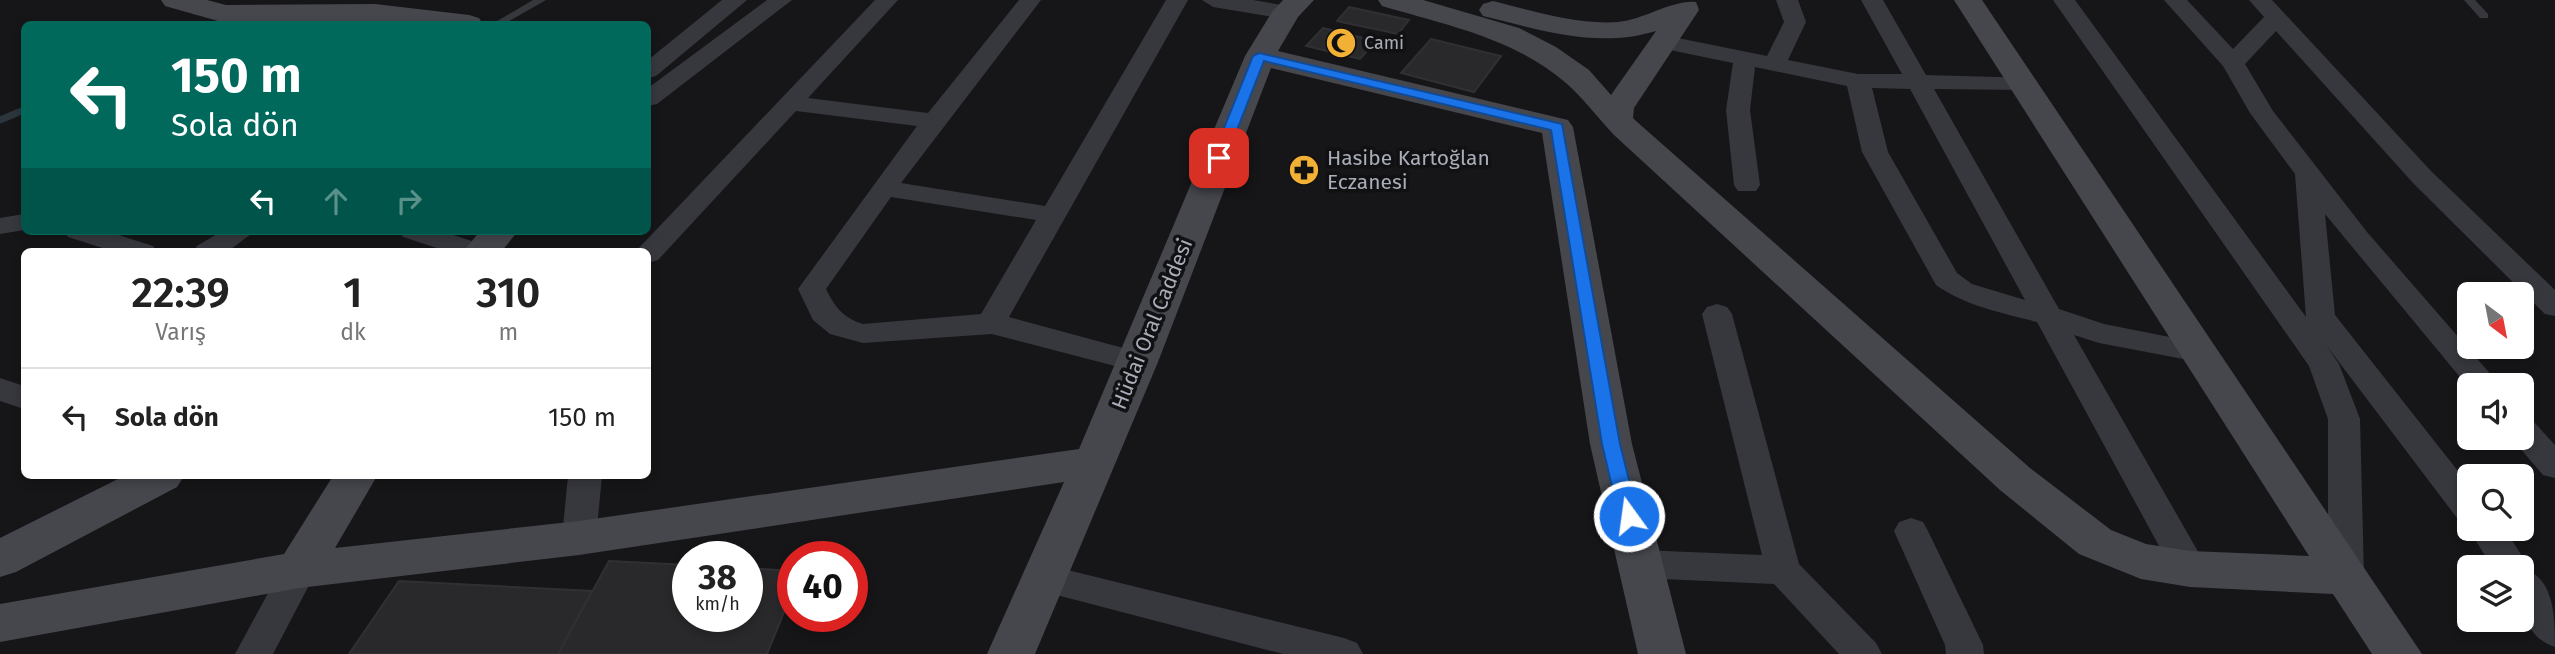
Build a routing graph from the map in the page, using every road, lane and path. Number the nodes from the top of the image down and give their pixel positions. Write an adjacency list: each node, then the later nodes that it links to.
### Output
1 (175, 0): 21 (street)
2 (541, 0): 22 (lane)
3 (736, 0): 29 (street)
4 (780, 0): 35 (street)
5 (887, 0): 36 (street)
6 (1030, 0): 38 (street)
7 (1177, 0): 43 (street)
8 (1213, 0): 18 (street)
9 (1392, 0): 30 (street)
10 (1446, 0): 23 (street)
11 (1787, 0): 27 (street)
12 (1872, 0): 33 (street)
13 (1968, 0): 34 (street)
14 (2064, 0): 62 (street)
15 (2175, 0): 28 (street)
16 (2469, 0): 20 (lane)
17 (1688, 5): 23 (street); 24 (street)
18 (1293, 6): 25 (street, Hüdai Oral Caddesi)
19 (2268, 9): 28 (street); 55 (street)
20 (2484, 16)
21 (443, 21)
22 (502, 21)
23 (1603, 30): 24 (street); 30 (street)
24 (1663, 42): 26 (street); 31 (street)
25 (1259, 56): 39 (street); 61 (street, Hüdai Oral Caddesi)
26 (1745, 57): 27 (street); 41 (street)
27 (1775, 63): 32 (street)
28 (2233, 63): 40 (street)
29 (651, 69)
30 (1567, 69): 31 (street); 37 (street); 39 (street)
31 (1643, 70): 37 (street)
32 (1858, 81): 33 (street); 57 (street)
33 (1919, 83): 34 (street); 57 (street)
34 (2023, 83): 60 (street)
35 (651, 97)
36 (789, 103): 38 (street); 54 (street)
37 (1617, 118): 39 (street); 77 (street)
38 (933, 121): 42 (street)
39 (1557, 127): 76 (street)
40 (2308, 172): 58 (street); 63 (street)
41 (1747, 185)
42 (883, 188): 43 (street); 59 (street)
43 (1053, 215): 59 (street)
44 (21, 222): 45 (street)
45 (0, 226)
46 (90, 235): 50 (street)
47 (235, 235): 51 (street)
48 (426, 235): 52 (street)
49 (496, 235): 53 (street)
50 (131, 248)
51 (213, 248)
52 (466, 248)
53 (483, 248)
54 (651, 251)
55 (2555, 307)
56 (1717, 314): 79 (street)
57 (2048, 314): 60 (street); 77 (street)
58 (2320, 316): 62 (street); 72 (street)
59 (990, 324): 61 (street)
60 (2199, 352): 80 (street)
61 (1138, 362): 67 (street, Hüdai Oral Caddesi)
62 (2324, 364): 80 (street)
63 (2474, 373)
64 (0, 389): 65 (street)
65 (21, 397)
66 (2534, 442): 68 (street)
67 (1094, 463): 74 (street); 81 (street, Hüdai Oral Caddesi)
68 (2555, 466)
69 (156, 479): 75 (street)
70 (353, 479): 78 (street)
71 (585, 479): 74 (street)
72 (2457, 493)
73 (1911, 531): 90 (street)
74 (579, 538): 78 (street)
75 (0, 559)
76 (1640, 564): 79 (street); 88 (street)
77 (2190, 569): 80 (street)
78 (299, 570): 83 (street); 85 (street)
79 (1783, 570): 89 (street)
80 (2346, 576): 91 (street)
81 (1043, 578): 86 (street, Hüdai Oral Caddesi); 87 (street)
82 (2534, 601): 84 (street)
83 (0, 623)
84 (2555, 632)
85 (254, 654)
86 (1010, 654)
87 (1344, 654)
88 (1662, 654)
89 (1863, 654)
90 (1965, 654)
91 (2398, 654)

